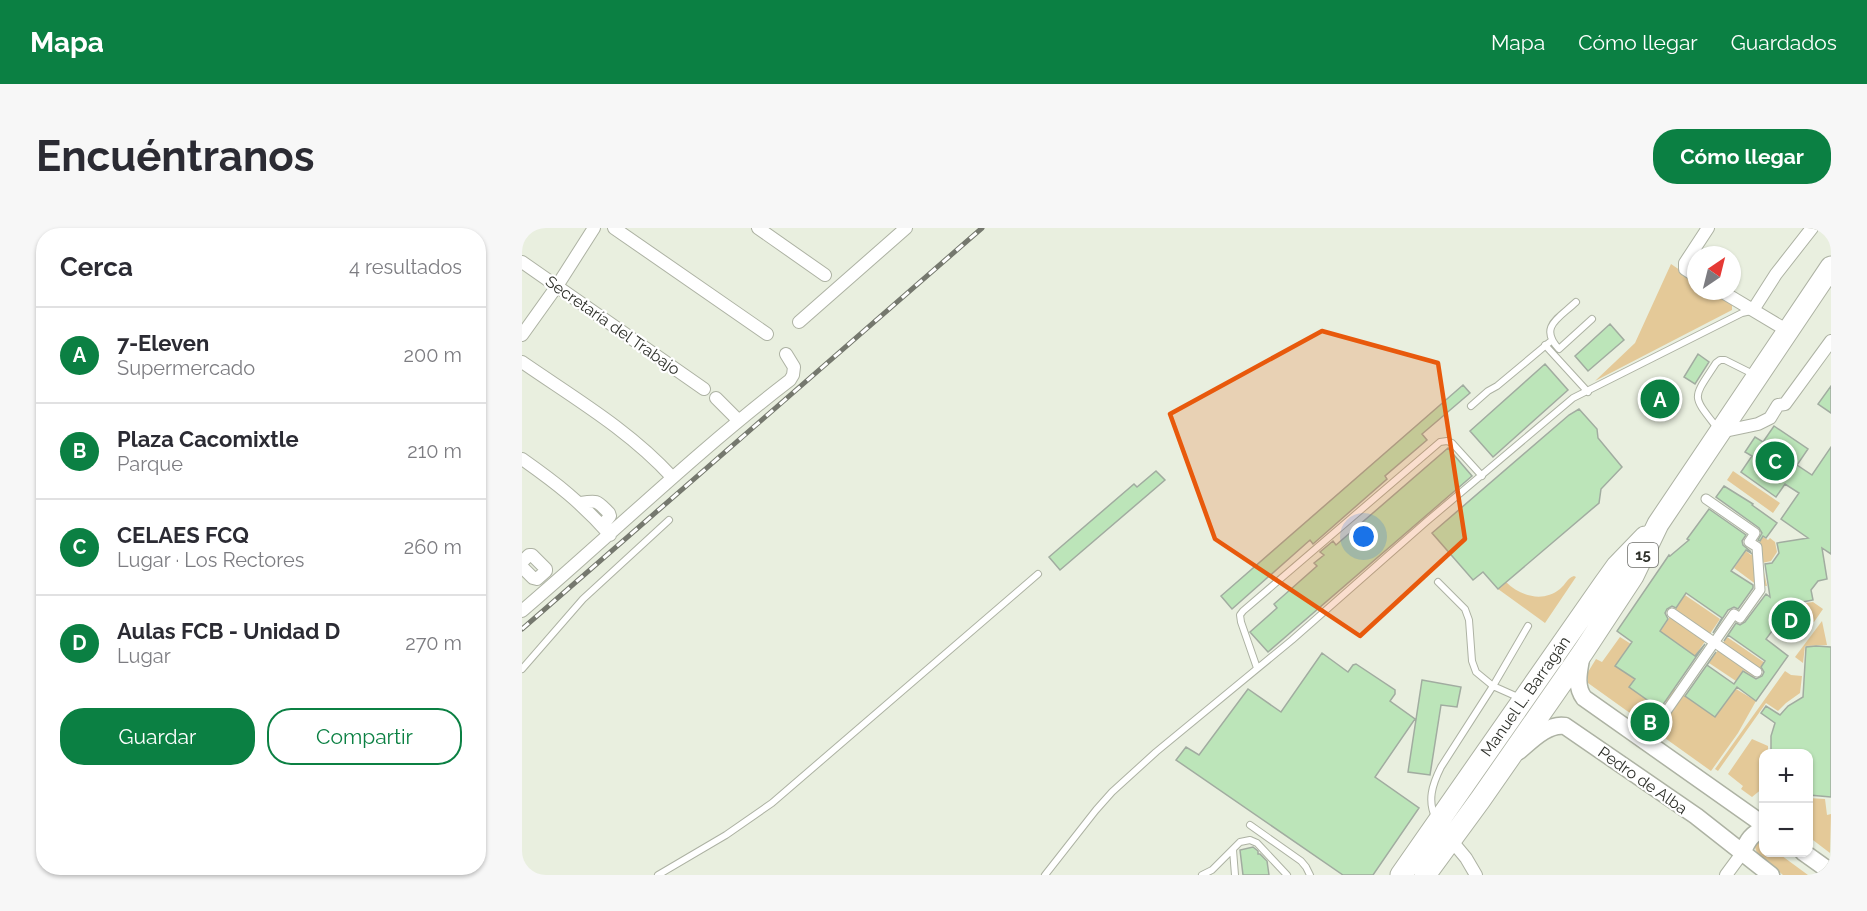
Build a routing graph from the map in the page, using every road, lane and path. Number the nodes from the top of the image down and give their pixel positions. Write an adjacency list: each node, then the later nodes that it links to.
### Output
1 (594, 228): 11 (street)
2 (614, 228): 18 (street)
3 (758, 228): 10 (street)
4 (1708, 228): 7 (street)
5 (1812, 228): 14 (street)
6 (904, 229): 16 (street)
7 (1696, 246)
8 (522, 262): 11 (street, Secretaría del Trabajo)
9 (1831, 267): 17 (highway, Manuel L. Barragán / 15)
10 (825, 275)
11 (557, 286): 19 (street); 25 (street, Secretaría del Trabajo)
12 (1736, 300): 14 (street)
13 (1576, 302): 21 (lane)
14 (1753, 310): 17 (street); 26 (lane)
15 (1592, 319): 21 (lane)
16 (799, 322)
17 (1788, 331): 24 (highway, Manuel L. Barragán / 15)
18 (767, 334)
19 (522, 335)
20 (1831, 341): 30 (street)
21 (1548, 343): 26 (lane); 28 (lane)
22 (786, 354): 29 (street)
23 (522, 362): 33 (street)
24 (1758, 376): 30 (highway, Manuel L. Barragán / 15); 30 (lane)
25 (704, 389)
26 (1588, 392): 32 (lane)
27 (716, 398): 29 (street)
28 (1471, 406)
29 (738, 420): 33 (street)
30 (1720, 432): 36 (highway, Manuel L. Barragán / 15)
31 (522, 459): 37 (street)
32 (1482, 476): 47 (lane); 47 (lane)
33 (672, 477): 37 (street)
34 (1706, 499): 45 (street)
35 (669, 520): 48 (lane)
36 (1658, 524): 46 (highway, Manuel L. Barragán / 15); 51 (highway, Manuel L. Barragán / 15)
37 (606, 531): 42 (street)
38 (522, 562): 39 (street)
39 (522, 567)
40 (1038, 574): 65 (lane)
41 (1438, 582): 50 (lane)
42 (522, 611)
43 (1672, 613): 45 (street)
44 (1528, 626): 50 (lane)
45 (1714, 642): 49 (street); 52 (street)
46 (1582, 652): 52 (street, Pedro de Alba); 53 (highway, Manuel L. Barragán / 15)
47 (1257, 668): 66 (lane)
48 (522, 669)
49 (1757, 672)
50 (1492, 686): 51 (lane); 54 (lane)
51 (1523, 700): 54 (highway, Manuel L. Barragán / 15)
52 (1645, 742): 55 (street, Pedro de Alba)
53 (1510, 757): 58 (highway, Manuel L. Barragán / 15); 60 (street, Pedro de Alba)
54 (1437, 823): 71 (highway, Manuel L. Barragán / 15)
55 (1759, 823)
56 (1250, 825): 70 (lane)
57 (1759, 830): 60 (street)
58 (1451, 840): 64 (highway, Manuel L. Barragán / 15); 72 (street)
59 (1233, 850): 67 (lane); 68 (lane); 69 (lane)
60 (1743, 852): 62 (street); 73 (street, Pedro de Alba)
61 (1810, 857): 63 (street)
62 (1729, 872)
63 (1831, 872)
64 (1427, 874)
65 (658, 875)
66 (1045, 875)
67 (1202, 875)
68 (1235, 875)
69 (1287, 875)
70 (1310, 875)
71 (1401, 875)
72 (1476, 875)
73 (1771, 875)

